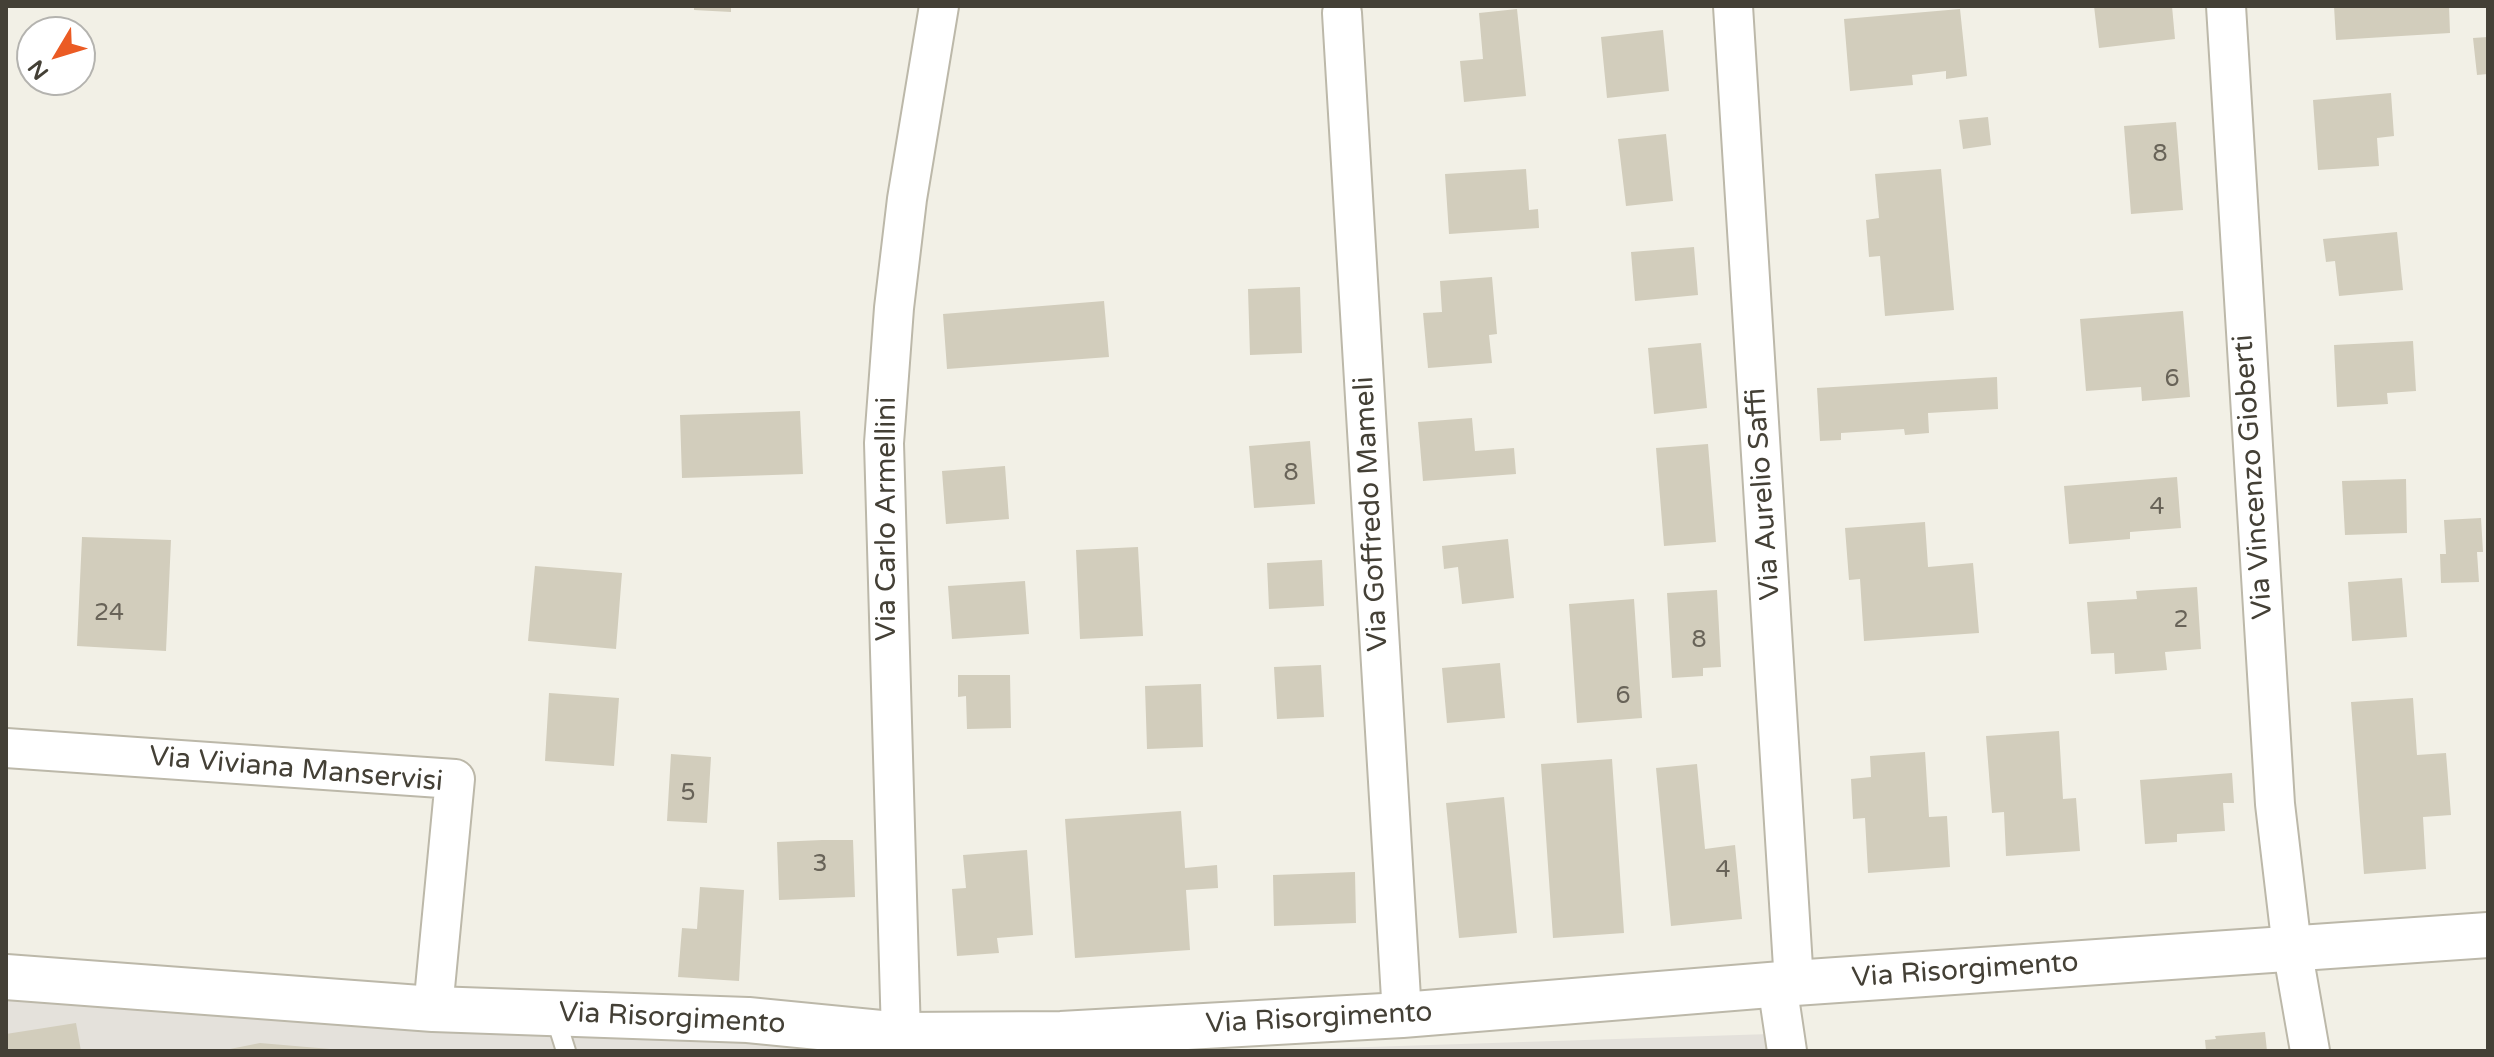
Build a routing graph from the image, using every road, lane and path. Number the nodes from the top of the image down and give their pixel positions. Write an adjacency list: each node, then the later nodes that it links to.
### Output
1 (939, 6): 13 (street, Via Carlo Armellini)
2 (1733, 6): 9 (street, Via Aurelio Saffi)
3 (2226, 6): 7 (street, Via Vincenzo Gioberti)
4 (1342, 13): 11 (street, Via Goffredo Mameli)
5 (6, 748): 10 (street, Via Viviana Manservisi)
6 (2488, 935): 7 (street, Via Risorgimento)
7 (2292, 948): 9 (street, Via Risorgimento); 16 (street, Via Vincenzo Gioberti)
8 (6, 977): 10 (street, Via Risorgimento)
9 (1786, 984): 11 (street, Via Risorgimento); 15 (street, Via Aurelio Saffi)
10 (433, 1009): 12 (street, Via Risorgimento)
11 (1402, 1015): 14 (street, Via Risorgimento)
12 (560, 1032): 13 (street, Via Risorgimento)
13 (901, 1035): 14 (street, Via Risorgimento)
14 (1087, 1042)
15 (1787, 1051)
16 (2310, 1051)

